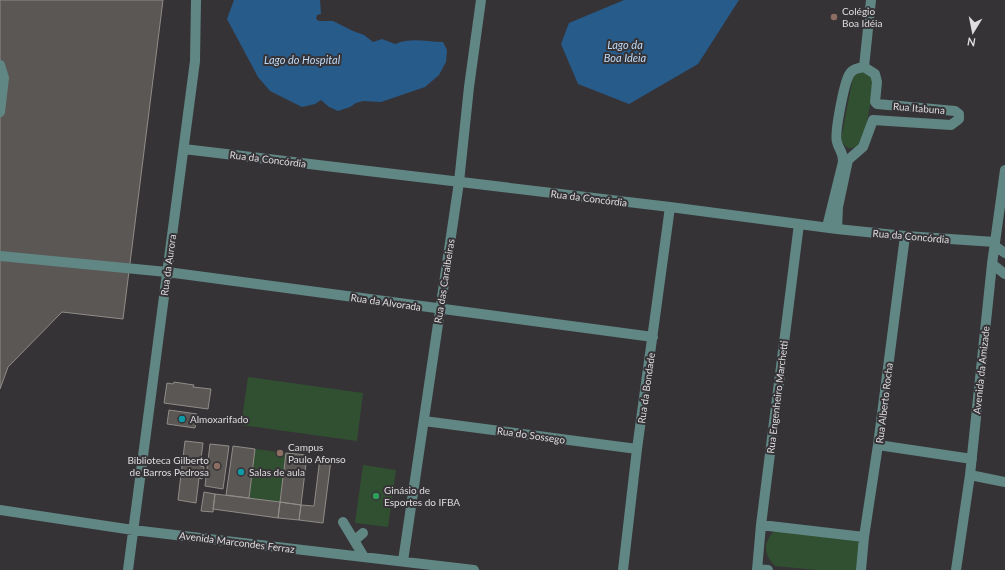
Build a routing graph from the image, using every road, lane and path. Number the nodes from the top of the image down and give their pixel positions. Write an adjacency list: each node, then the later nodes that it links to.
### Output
1 (196, 0): 7 (street, Rua da Aurora)
2 (481, 0): 9 (street, Rua das Caraibeiras)
3 (871, 0): 5 (street)
4 (0, 65): 6 (street)
5 (864, 67): 12 (street); 12 (street, Rua Itabuna)
6 (0, 112)
7 (184, 149): 9 (street, Rua da Concórdia); 18 (street, Rua da Aurora)
8 (1005, 170): 14 (street, Avenida da Amizade)
9 (459, 182): 10 (street, Rua da Concórdia); 20 (street, Rua das Caraibeiras)
10 (670, 207): 11 (street, Rua da Concórdia); 21 (street, Rua da Bondade)
11 (799, 224): 12 (street, Rua da Concórdia); 30 (street, Rua Engenheiro Marchetti)
12 (832, 228): 13 (street, Rua da Concórdia)
13 (905, 236): 14 (street, Rua da Concórdia); 23 (street, Rua Alberto Rocha)
14 (995, 244): 15 (street); 17 (street, Avenida da Amizade)
15 (1005, 254)
16 (0, 256): 18 (street, Rua da Alvorada)
17 (992, 264): 19 (street); 25 (street, Avenida da Amizade)
18 (167, 272): 20 (street, Rua da Alvorada); 31 (street, Rua da Aurora)
19 (1005, 274)
20 (440, 309): 21 (street, Rua da Alvorada); 22 (street, Rua das Caraibeiras)
21 (653, 337): 24 (street, Rua da Bondade)
22 (424, 421): 24 (street, Rua do Sossego); 36 (street, Rua das Caraibeiras)
23 (878, 445): 25 (street); 33 (street, Rua Alberto Rocha)
24 (637, 449): 40 (street, Rua da Bondade)
25 (972, 459): 26 (street, Avenida da Amizade)
26 (970, 475): 27 (street); 43 (street, Avenida da Amizade)
27 (1005, 482)
28 (0, 510): 31 (street, Avenida Marcondes Ferraz)
29 (343, 522): 34 (street)
30 (761, 525): 33 (street); 37 (street, Rua Engenheiro Marchetti)
31 (133, 530): 35 (street, Avenida Marcondes Ferraz); 38 (street, Rua da Aurora)
32 (363, 533): 34 (street)
33 (864, 537): 42 (street, Rua Alberto Rocha)
34 (354, 540): 35 (street)
35 (364, 557): 36 (street, Avenida Marcondes Ferraz)
36 (404, 561): 39 (street, Avenida Marcondes Ferraz)
37 (757, 569): 41 (street)
38 (128, 570)
39 (474, 570)
40 (623, 570)
41 (768, 570)
42 (861, 570)
43 (956, 570)

